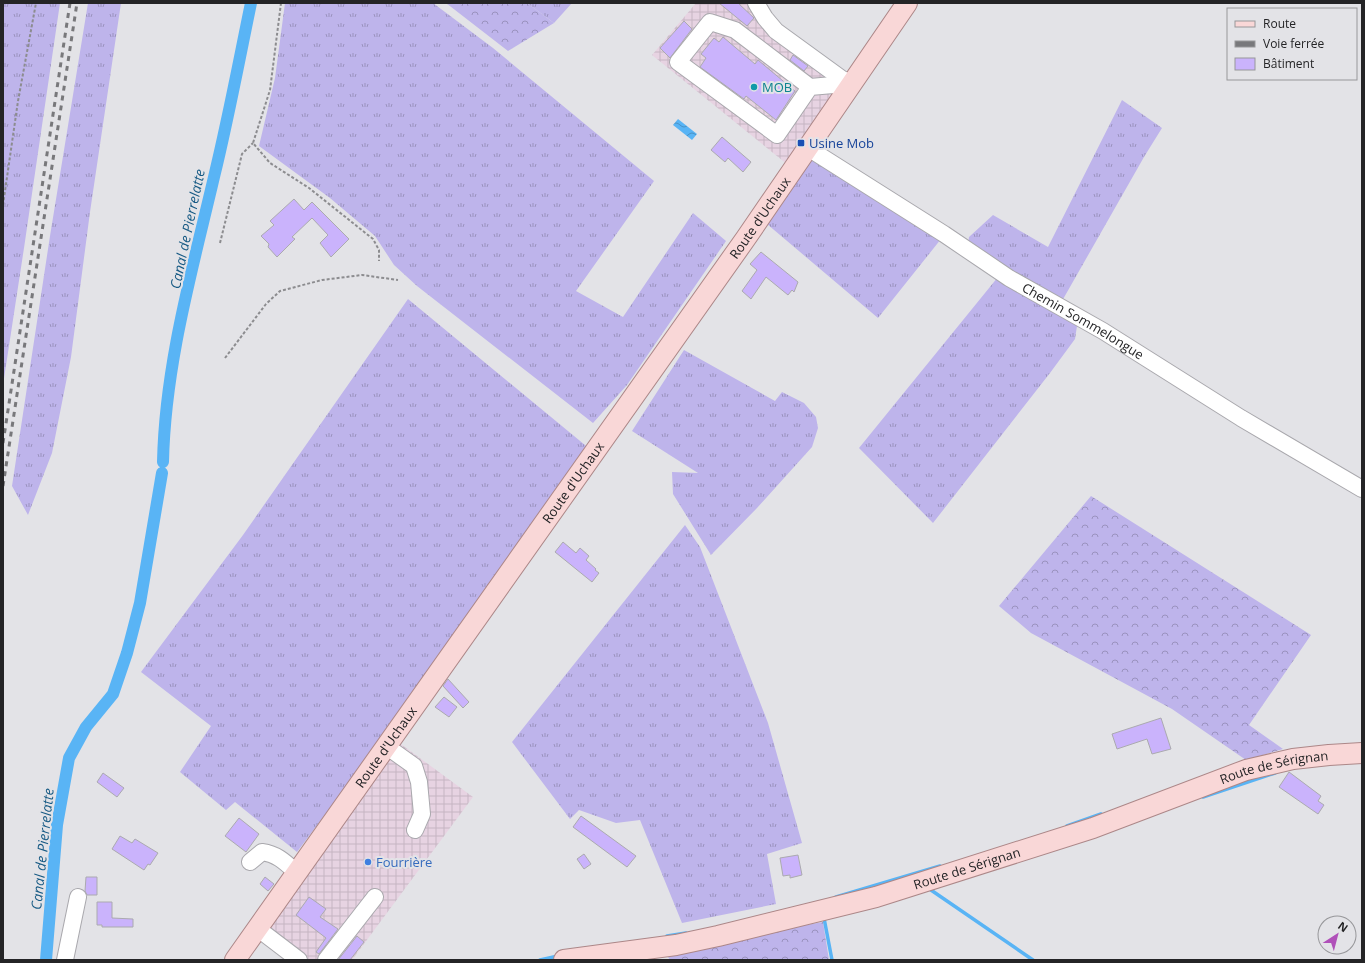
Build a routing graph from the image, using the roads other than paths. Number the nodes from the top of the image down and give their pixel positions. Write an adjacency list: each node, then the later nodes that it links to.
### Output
1 (756, 3): 4 (street)
2 (907, 3): 4 (main road, Route d'Uchaux)
3 (810, 87): 3 (street); 4 (street)
4 (849, 87): 5 (main road, Route d'Uchaux)
5 (808, 148): 6 (street, Chemin Sommelongue); 7 (main road, Route d'Uchaux)
6 (1362, 489)
7 (386, 746): 9 (street); 11 (main road, Route d'Uchaux)
8 (1362, 753): 19 (main road, Route de Sérignan)
9 (415, 830)
10 (250, 862): 11 (street)
11 (296, 872): 14 (main road, Route d'Uchaux)
12 (78, 897): 15 (street)
13 (375, 897): 18 (street)
14 (257, 928): 16 (main road, Route d'Uchaux); 17 (street)
15 (65, 960)
16 (235, 960)
17 (299, 960)
18 (326, 960)
19 (564, 960)

